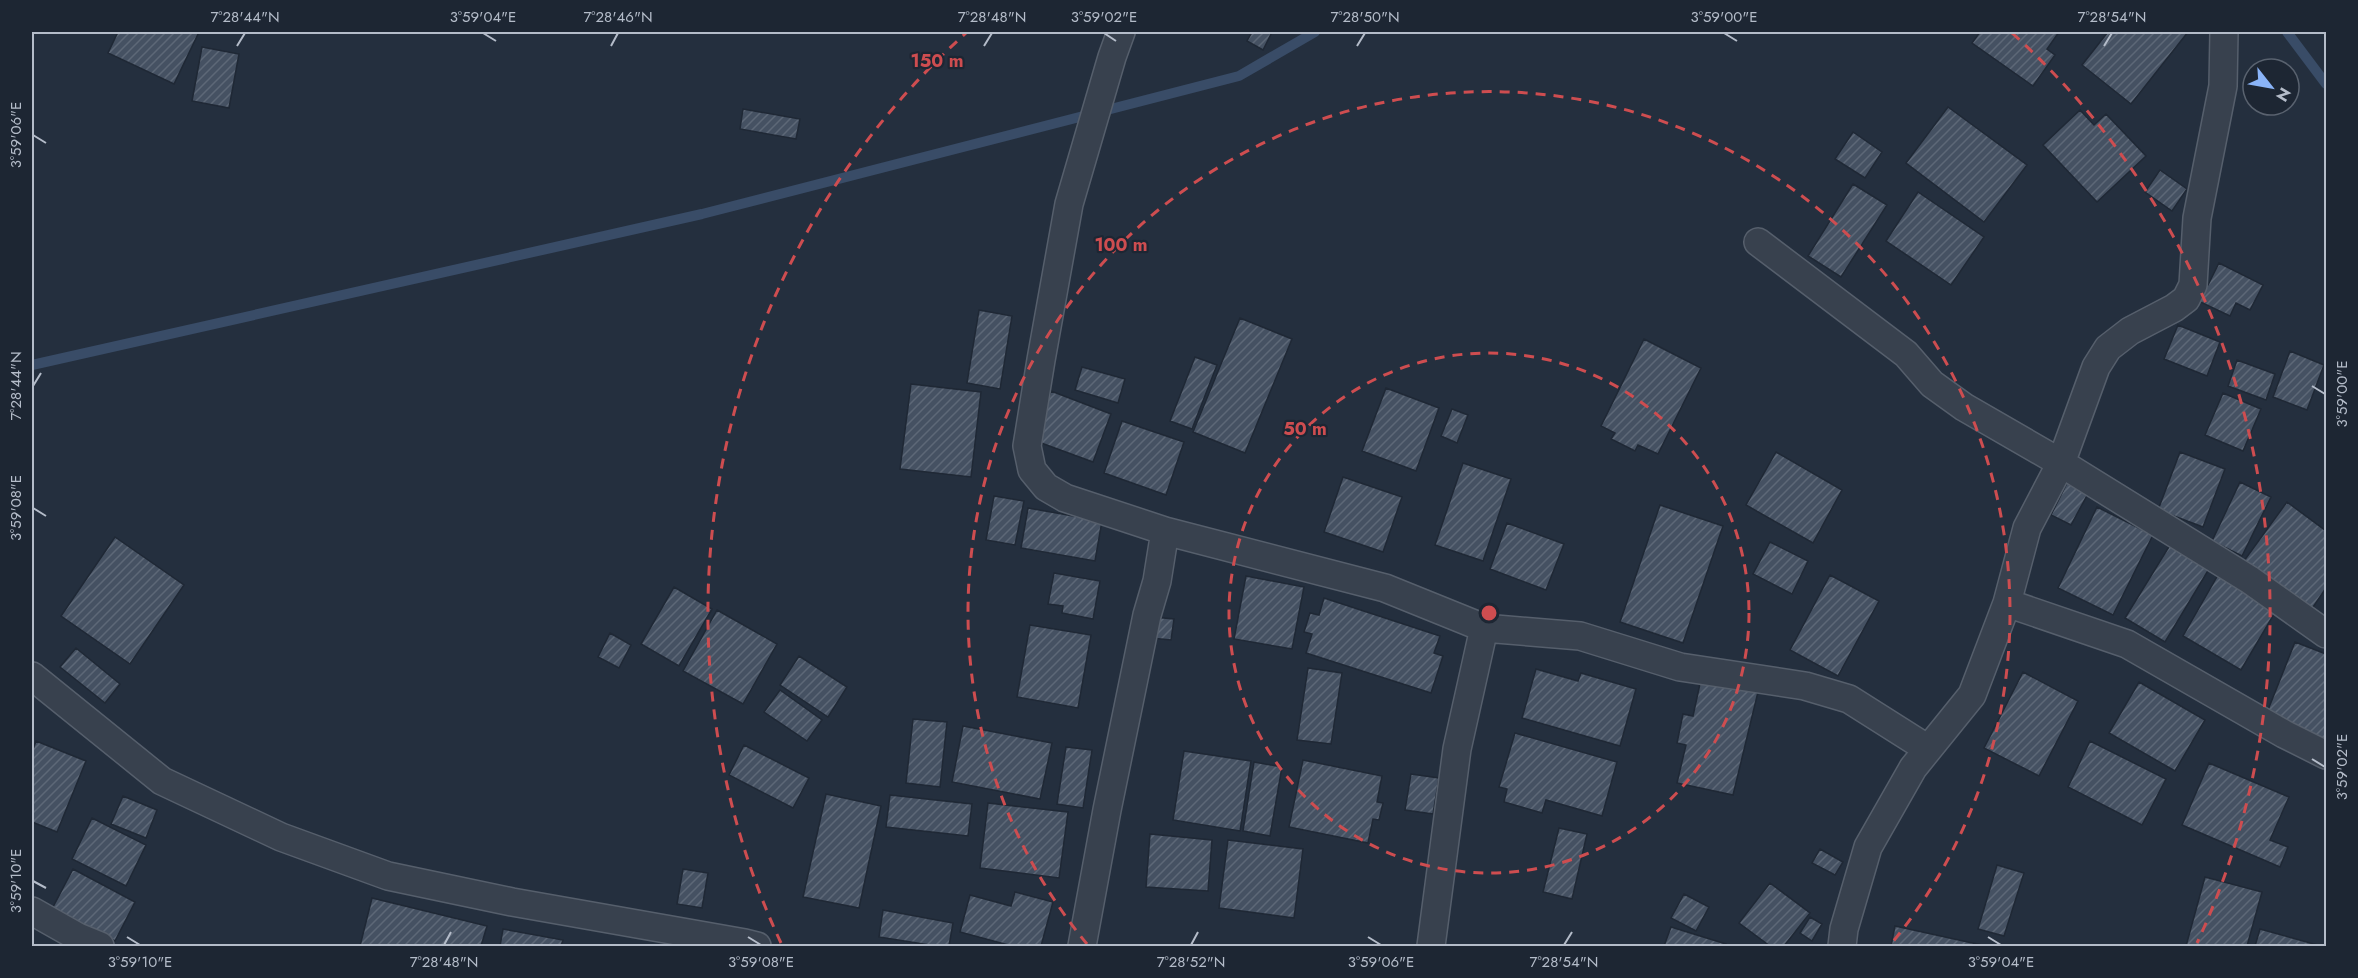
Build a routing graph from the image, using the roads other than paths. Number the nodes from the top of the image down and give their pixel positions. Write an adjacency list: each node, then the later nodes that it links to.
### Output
1 (1121, 32): 5 (street)
2 (2224, 32): 4 (street)
3 (1758, 242): 4 (street)
4 (2061, 463): 6 (street); 8 (street)
5 (1165, 531): 7 (street); 15 (street)
6 (2007, 603): 10 (street); 11 (street)
7 (1484, 628): 10 (street); 16 (street)
8 (2326, 634)
9 (32, 676): 13 (street)
10 (1928, 749): 17 (street)
11 (2326, 755)
12 (32, 911): 14 (street)
13 (748, 945)
14 (100, 946)
15 (1082, 946)
16 (1431, 946)
17 (1842, 946)

